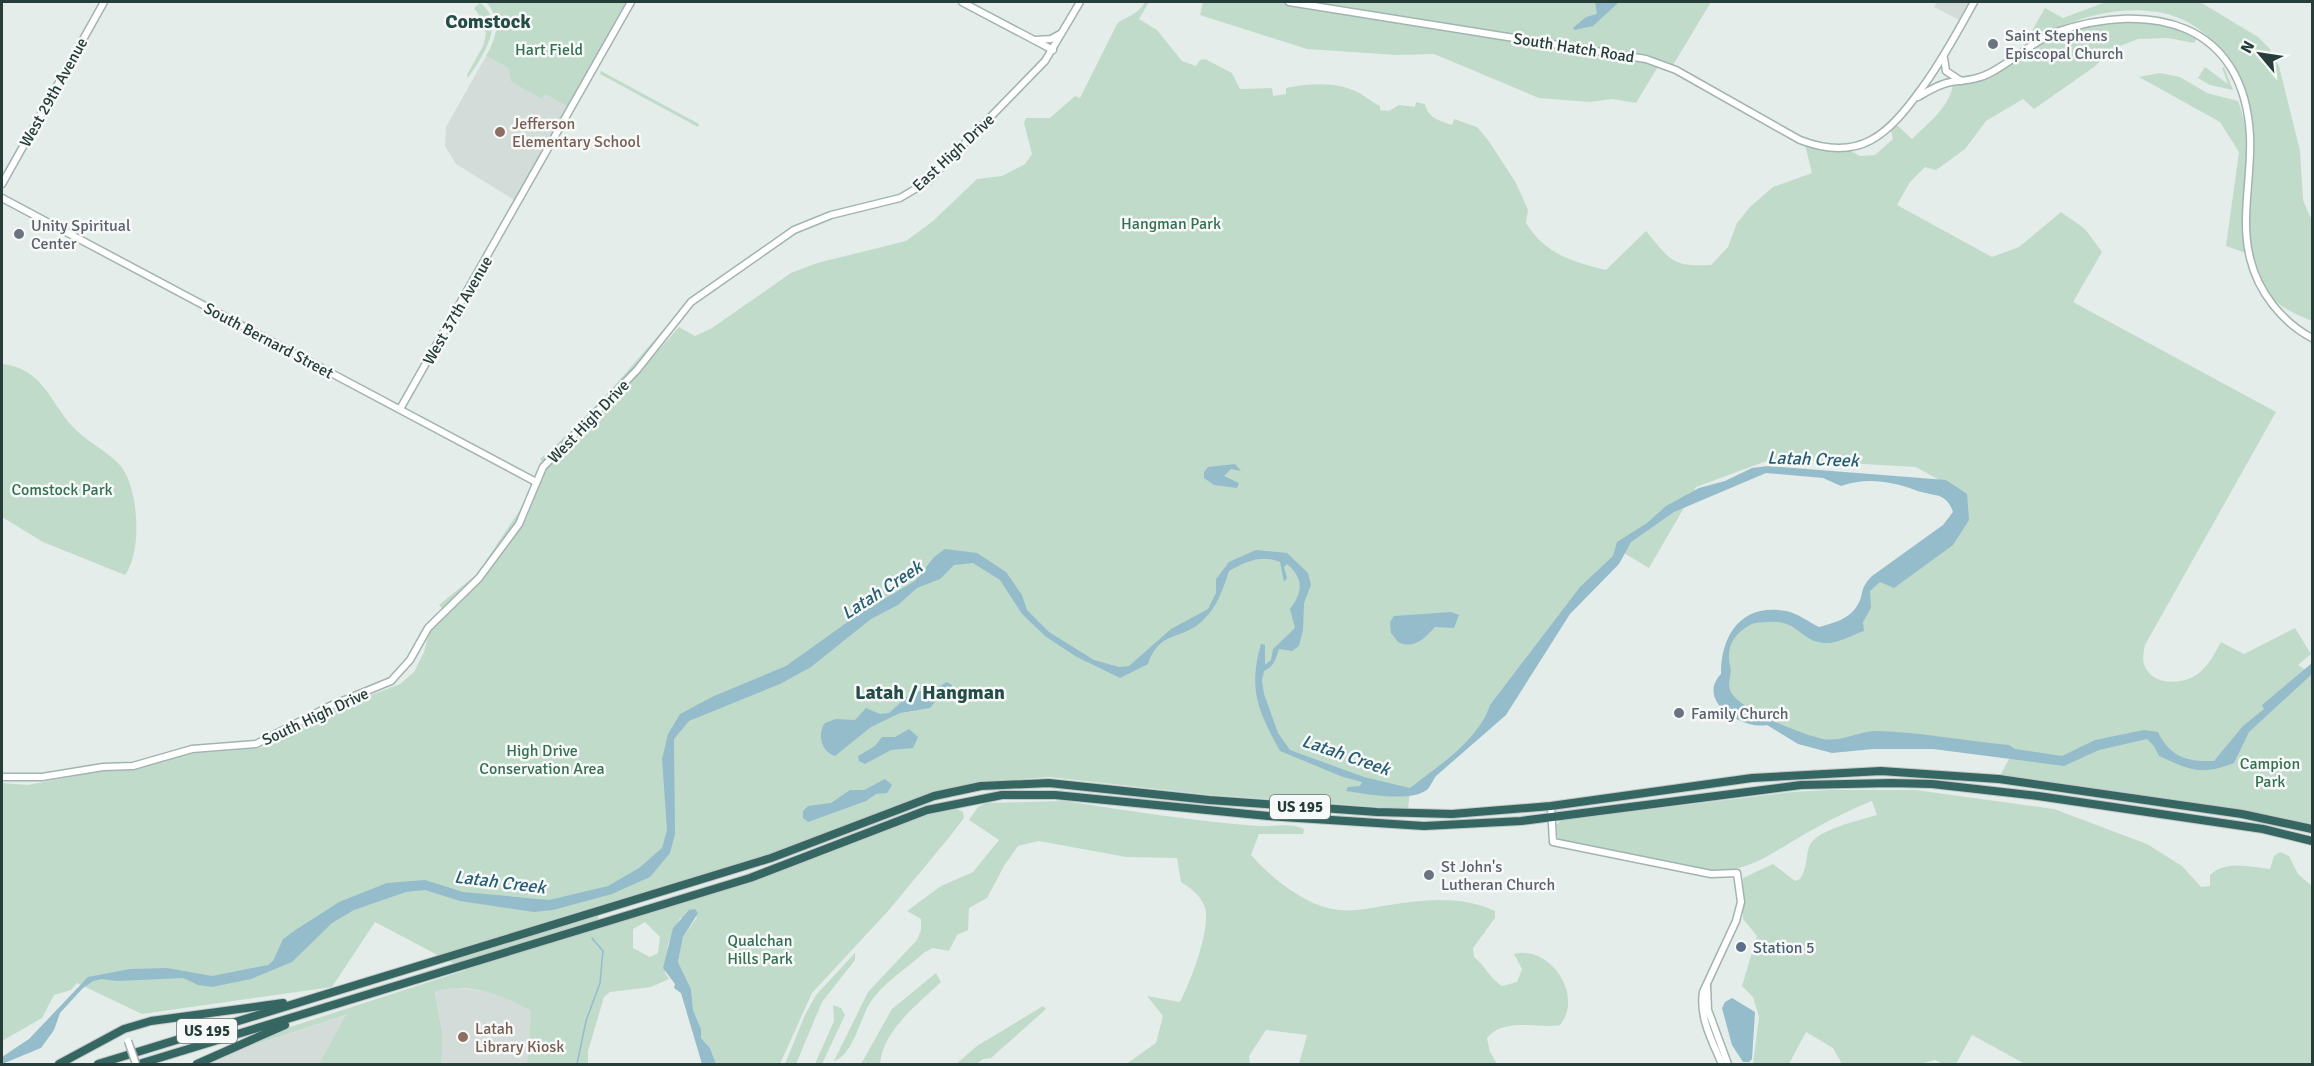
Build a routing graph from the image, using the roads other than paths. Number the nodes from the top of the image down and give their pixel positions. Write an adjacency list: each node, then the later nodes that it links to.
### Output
1 (104, 2): 13 (main road, West 29th Avenue)
2 (632, 2): 17 (main road, West 37th Avenue)
3 (962, 2): 8 (main road)
4 (1080, 2): 7 (main road, East High Drive)
5 (1288, 2): 12 (main road, South Hatch Road)
6 (1974, 2): 10 (main road)
7 (1065, 29): 8 (main road); 9 (main road, East High Drive)
8 (1034, 40): 9 (main road)
9 (1053, 50): 15 (main road, East High Drive)
10 (1944, 56): 11 (main road); 12 (main road)
11 (1961, 82): 12 (main road); 16 (main road)
12 (1913, 100)
13 (2, 184)
14 (2, 198): 17 (main road, South Bernard Street)
15 (692, 302): 18 (main road, West High Drive)
16 (2313, 338)
17 (400, 410): 18 (main road, South Bernard Street)
18 (536, 482): 19 (main road, West High Drive)
19 (410, 660): 20 (main road, South High Drive)
20 (2, 777)
21 (1551, 806): 22 (main road); 23 (highway, US 195); 26 (highway, US 195)
22 (1552, 816): 24 (highway, US 195); 25 (main road); 27 (highway, US 195)
23 (2313, 829)
24 (2313, 841)
25 (1707, 982): 33 (main road); 34 (main road)
26 (315, 997): 28 (highway); 30 (highway, US 195)
27 (317, 1011): 31 (highway, US 195); 32 (highway)
28 (124, 1029): 29 (highway); 31 (main road, bridge)
29 (59, 1065)
30 (98, 1065)
31 (137, 1065)
32 (198, 1065)
33 (1722, 1065)
34 (1728, 1065)

